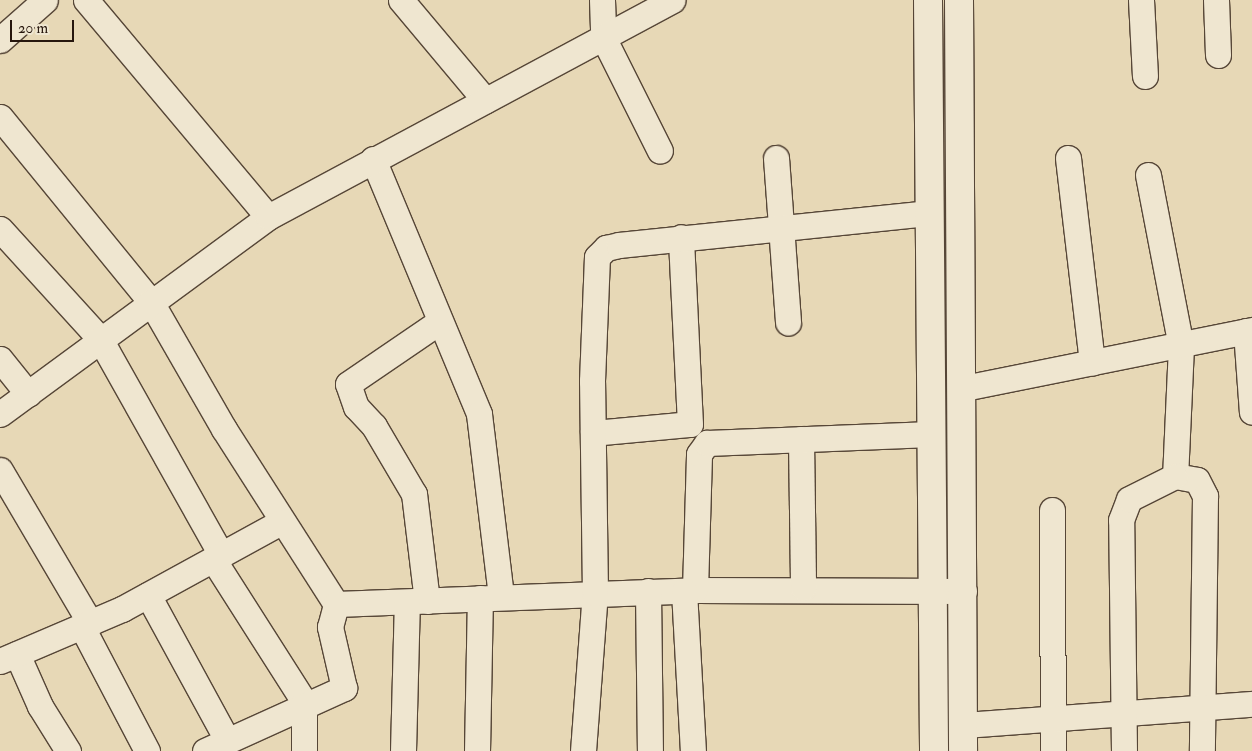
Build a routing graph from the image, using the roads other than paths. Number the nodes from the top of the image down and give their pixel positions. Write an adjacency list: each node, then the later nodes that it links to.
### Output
1 (46, 0): 11 (street)
2 (86, 0): 22 (street)
3 (401, 0): 14 (street)
4 (602, 0): 10 (street)
5 (673, 0): 10 (street)
6 (928, 0): 21 (main road)
7 (959, 0): 34 (main road)
8 (1141, 0): 13 (street)
9 (1216, 0): 12 (street)
10 (603, 37): 14 (street); 16 (street)
11 (0, 40)
12 (1218, 55)
13 (1145, 76)
14 (485, 100): 19 (street)
15 (0, 118): 26 (street)
16 (660, 151)
17 (776, 158): 23 (street)
18 (1068, 158): 33 (street)
19 (372, 159): 22 (street); 27 (street)
20 (1148, 175): 31 (street)
21 (929, 213): 23 (street); 39 (main road)
22 (268, 217): 26 (street)
23 (780, 226): 25 (street); 28 (street)
24 (0, 229): 30 (street)
25 (681, 237): 38 (street); 38 (street)
26 (151, 302): 30 (street); 44 (street)
27 (439, 322): 53 (street); 54 (street)
28 (788, 323)
29 (1249, 331): 31 (street); 36 (street)
30 (100, 339): 35 (street); 45 (street)
31 (1181, 346): 33 (street); 42 (street)
32 (0, 359): 35 (street)
33 (1092, 362): 34 (street)
34 (964, 388): 49 (main road)
35 (28, 394): 37 (street)
36 (1252, 412)
37 (0, 414)
38 (593, 433): 50 (street)
39 (931, 434): 40 (street); 48 (main road)
40 (802, 439): 46 (street); 47 (street)
41 (0, 470): 56 (street)
42 (1175, 476): 60 (street); 61 (street)
43 (1052, 510): 62 (street)
44 (281, 522): 45 (street); 55 (street)
45 (217, 557): 52 (street); 58 (street)
46 (803, 588): 47 (street); 48 (street)
47 (690, 590): 51 (street); 73 (street)
48 (931, 591): 49 (street); 74 (main road)
49 (964, 591): 63 (main road)
50 (595, 592): 51 (street); 53 (street); 71 (street)
51 (648, 592): 72 (street)
52 (148, 595): 56 (street); 64 (street)
53 (490, 598): 54 (street); 70 (street)
54 (417, 601): 55 (street); 69 (street)
55 (336, 604): 58 (street)
56 (86, 625): 57 (street); 66 (street)
57 (8, 658): 65 (street)
58 (304, 702): 64 (street); 68 (street)
59 (1252, 704): 60 (street)
60 (1202, 709): 61 (street); 77 (street)
61 (1124, 717): 62 (street); 76 (street)
62 (1054, 718): 63 (street); 75 (street)
63 (963, 738)
64 (227, 740): 67 (street)
65 (68, 751)
66 (147, 751)
67 (205, 751)
68 (304, 751)
69 (403, 751)
70 (478, 751)
71 (583, 751)
72 (650, 751)
73 (693, 751)
74 (934, 751)
75 (1054, 751)
76 (1124, 751)
77 (1202, 751)

